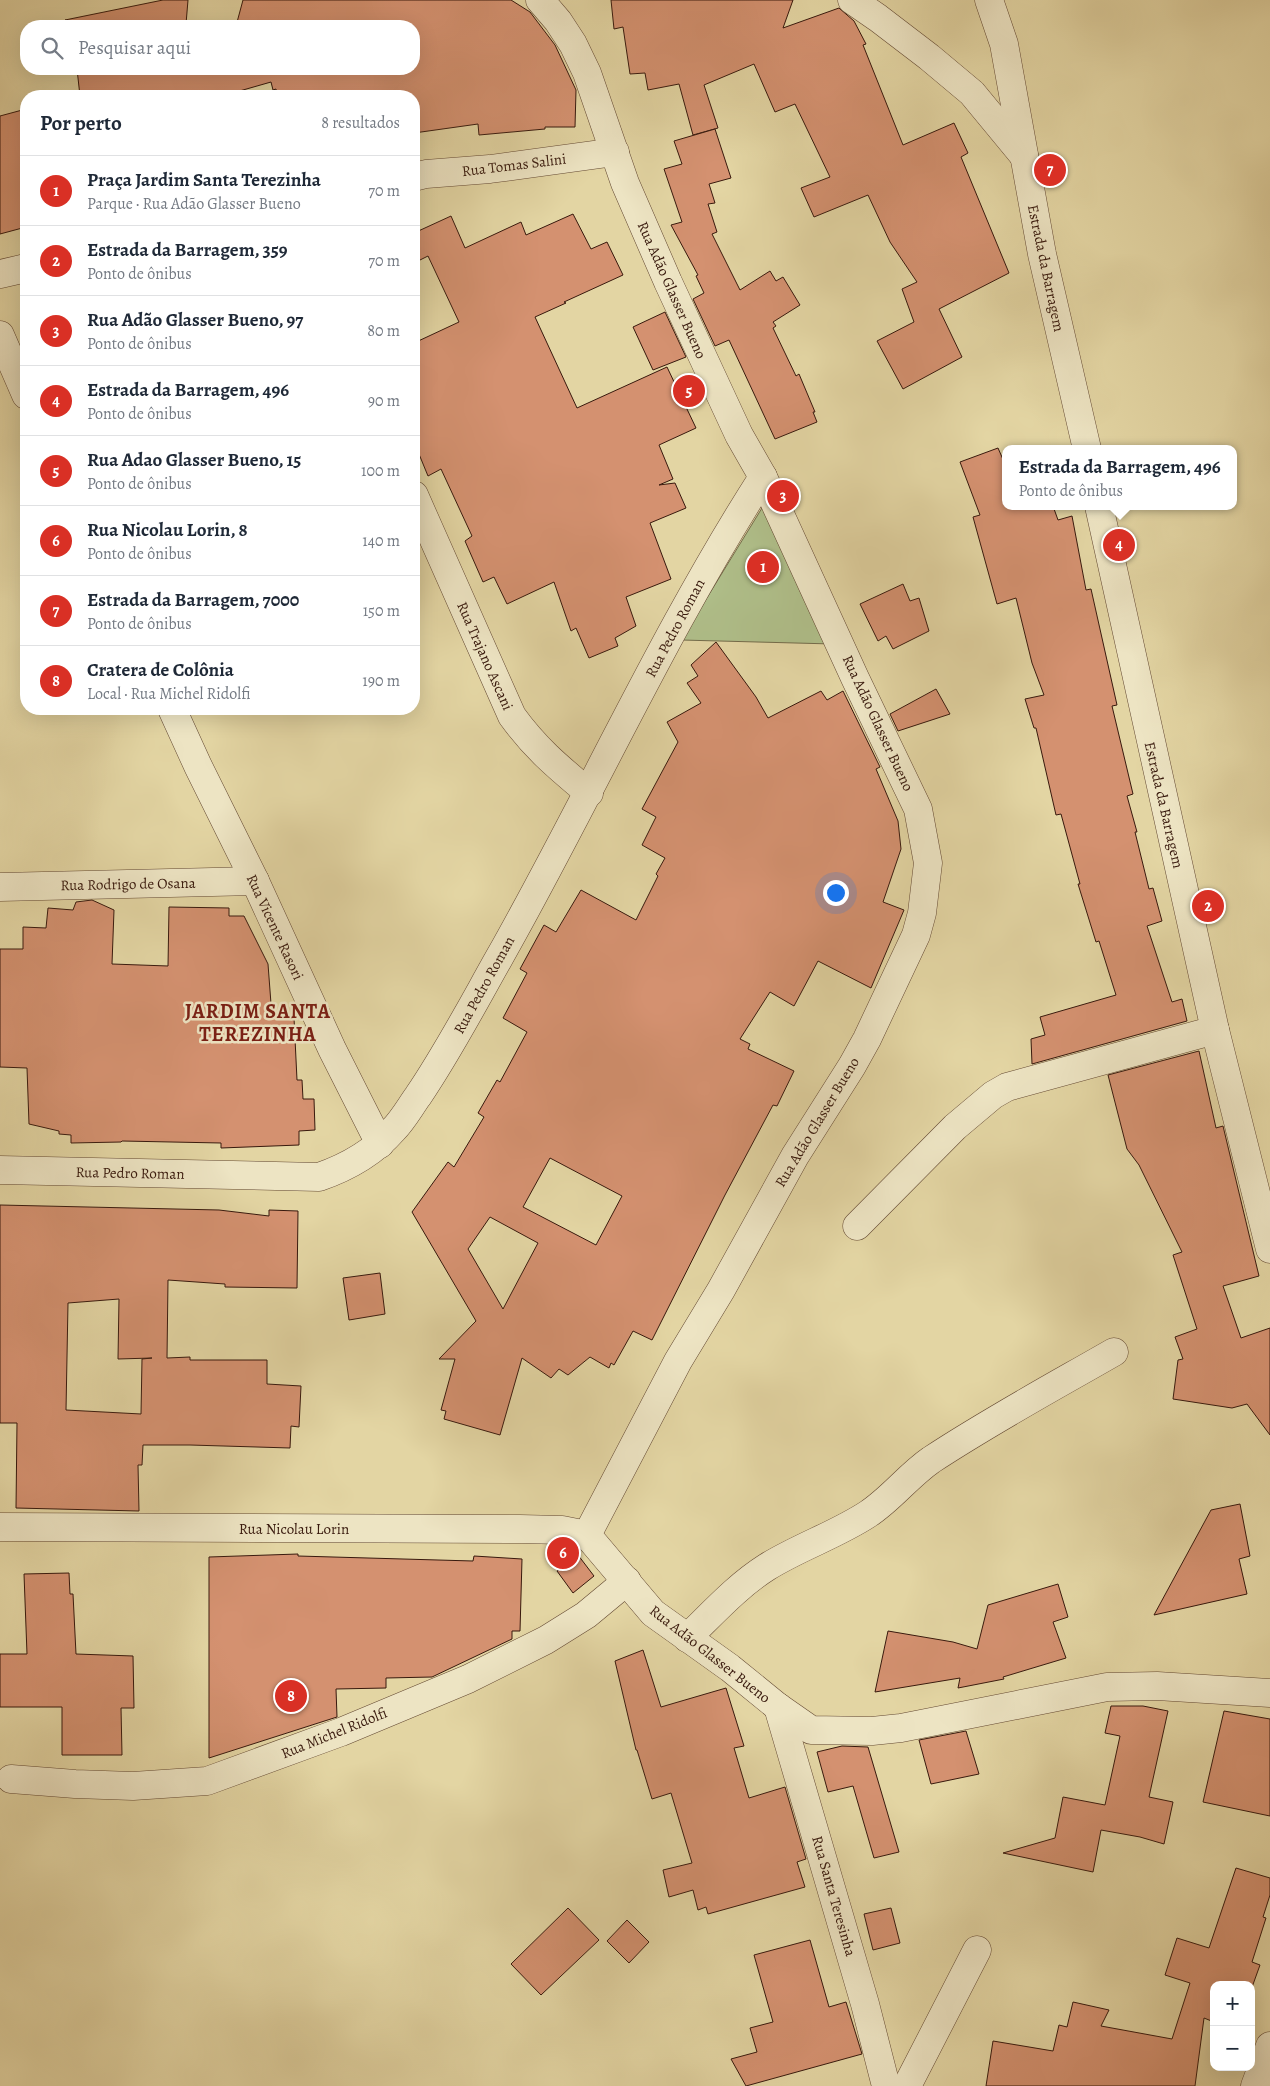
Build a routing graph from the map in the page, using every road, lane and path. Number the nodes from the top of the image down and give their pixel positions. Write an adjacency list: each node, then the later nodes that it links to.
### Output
1 (540, 0): 4 (street, Rua Adão Glasser Bueno)
2 (852, 0): 5 (street)
3 (989, 0): 5 (street, Estrada da Barragem)
4 (614, 152): 6 (street, Rua Tomas Salini); 12 (street, Rua Adão Glasser Bueno)
5 (1024, 156): 11 (street, Estrada da Barragem)
6 (420, 176)
7 (20, 269): 8 (street)
8 (0, 274)
9 (0, 335): 10 (street)
10 (20, 381)
11 (1085, 445)
12 (763, 477): 16 (street, Rua Pedro Roman); 26 (street, Rua Adão Glasser Bueno)
13 (420, 509): 16 (street, Rua Trajano Ascani)
14 (1100, 510): 19 (street, Estrada da Barragem)
15 (175, 715): 17 (street, Rua Vicente Rasori)
16 (589, 793): 20 (street, Rua Pedro Roman)
17 (255, 881): 18 (street, Rua Rodrigo de Osana); 20 (street, Rua Vicente Rasori)
18 (0, 887)
19 (1215, 1030): 22 (street); 23 (street, Estrada da Barragem)
20 (380, 1144): 21 (street, Rua Pedro Roman)
21 (0, 1170)
22 (857, 1226)
23 (1270, 1249)
24 (1114, 1352): 28 (street)
25 (0, 1527): 26 (street, Rua Nicolau Lorin)
26 (587, 1535): 27 (street, Rua Adão Glasser Bueno)
27 (627, 1581): 28 (street, Rua Adão Glasser Bueno); 31 (street, Rua Michel Ridolfi)
28 (687, 1638): 30 (street, Rua Adão Glasser Bueno)
29 (1270, 1693): 30 (street, Rua Adão Glasser Bueno)
30 (778, 1707): 34 (street, Rua Santa Teresinha)
31 (11, 1778)
32 (978, 1950): 35 (street)
33 (1270, 2046): 36 (street)
34 (886, 2086)
35 (907, 2086)
36 (1255, 2086)

